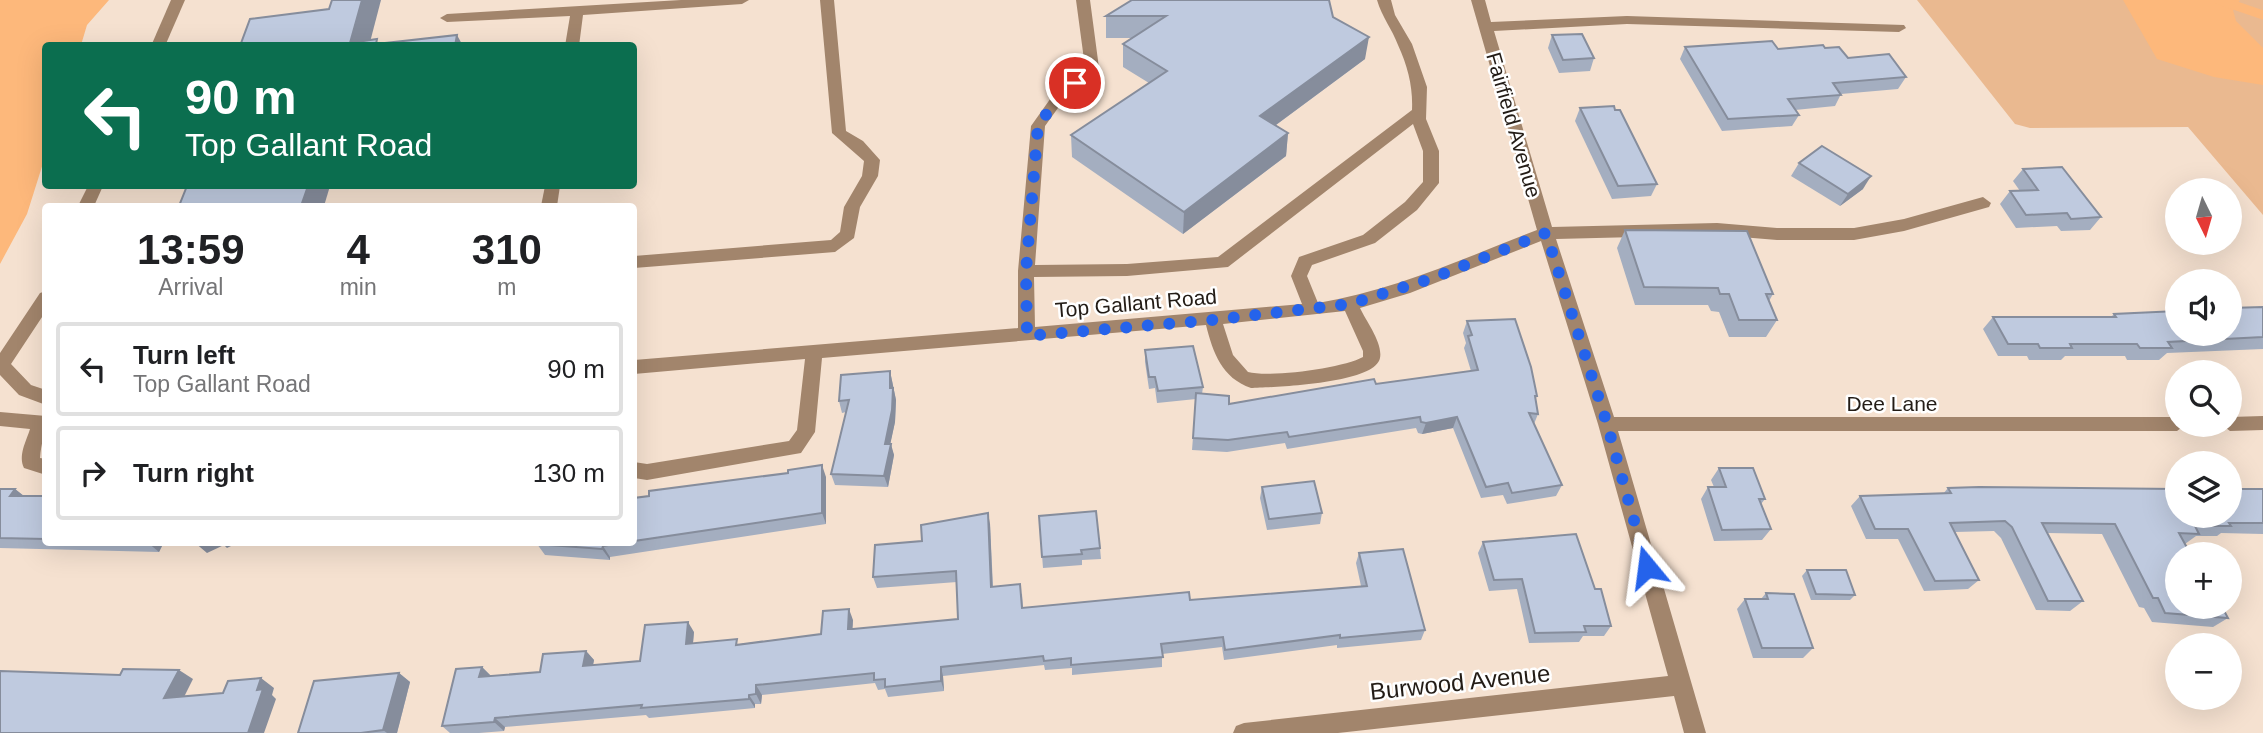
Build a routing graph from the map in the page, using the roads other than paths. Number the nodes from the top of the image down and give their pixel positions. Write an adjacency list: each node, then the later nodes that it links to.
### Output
1 (178, 0): 12 (street)
2 (742, 0): 8 (street)
3 (827, 0): 17 (street)
4 (1083, 0): 18 (street)
5 (1384, 0): 14 (street)
6 (1478, 0): 10 (street, Fairfield Avenue)
7 (557, 6): 8 (street); 9 (street)
8 (577, 11): 13 (street)
9 (447, 18)
10 (1486, 27): 11 (street); 16 (street, Fairfield Avenue)
11 (1899, 28)
12 (160, 42)
13 (573, 42)
14 (1418, 113): 18 (street); 21 (street)
15 (1983, 203): 16 (street)
16 (1546, 233): 20 (street, Top Gallant Road); 30 (street, Fairfield Avenue)
17 (637, 262)
18 (1026, 271): 23 (street)
19 (42, 303): 25 (street)
20 (1350, 304): 21 (street, Top Gallant Road); 22 (street)
21 (1313, 310): 22 (street, Top Gallant Road)
22 (1213, 320): 23 (street, Top Gallant Road)
23 (1027, 336): 24 (street, Top Gallant Road)
24 (814, 352): 26 (street, Top Gallant Road); 36 (street)
25 (1, 366): 27 (street)
26 (637, 368)
27 (42, 396)
28 (0, 418): 29 (street)
29 (42, 424)
30 (1607, 424): 31 (street, Dee Lane); 37 (street, Fairfield Avenue)
31 (2165, 424)
32 (2242, 424): 33 (street)
33 (2263, 424)
34 (42, 426): 35 (street)
35 (42, 466)
36 (637, 470)
37 (1681, 685): 38 (street, Burwood Avenue); 39 (street, Fairfield Avenue)
38 (1244, 733)
39 (1695, 733)

